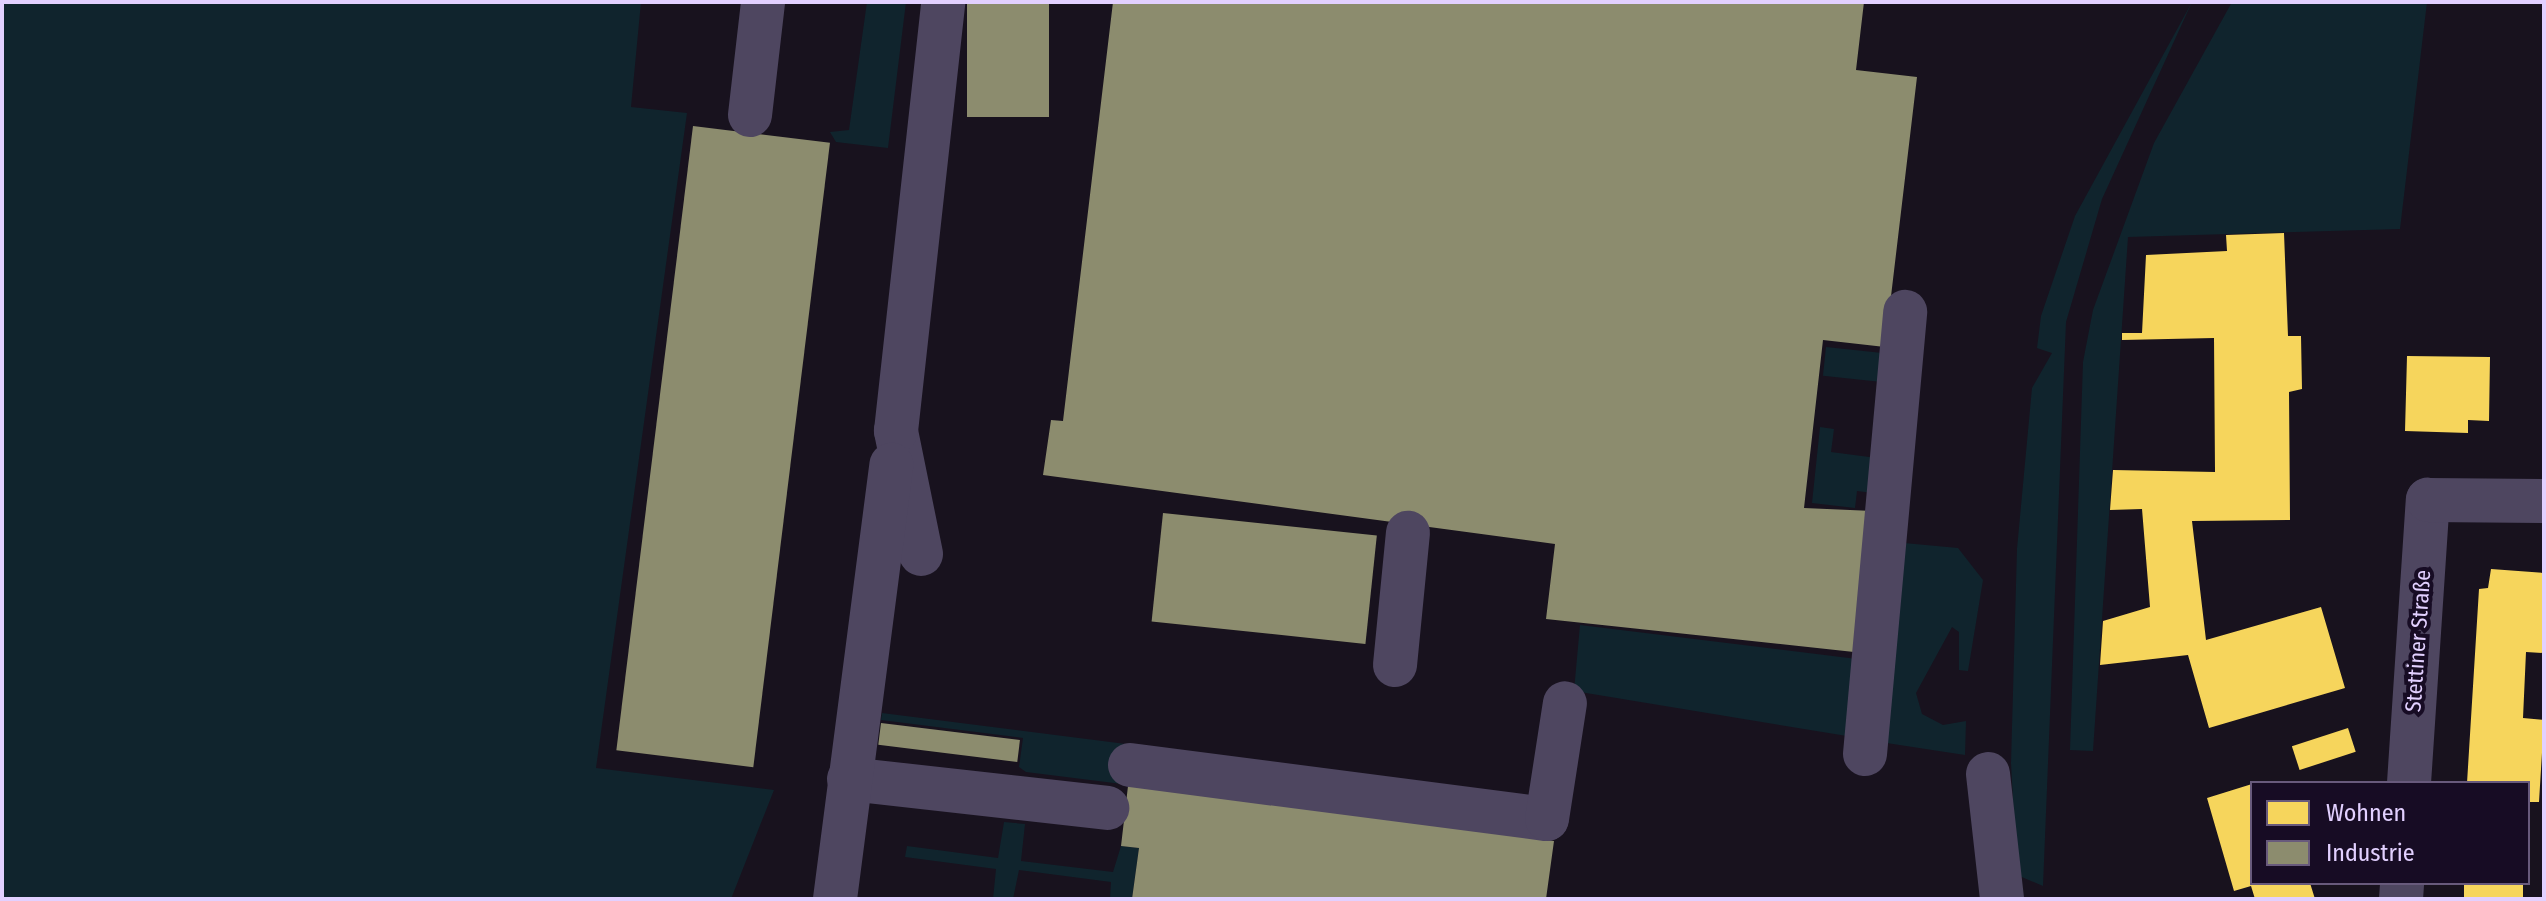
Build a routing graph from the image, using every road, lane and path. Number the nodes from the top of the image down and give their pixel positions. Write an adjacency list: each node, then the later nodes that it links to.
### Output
1 (763, 2): 3 (street)
2 (943, 2): 5 (street)
3 (750, 115)
4 (1905, 312): 11 (street)
5 (896, 431): 8 (street); 14 (street)
6 (2544, 501): 15 (street, Stettiner Straße)
7 (1408, 533): 9 (street)
8 (921, 554)
9 (1395, 665)
10 (1565, 703): 12 (street)
11 (1865, 754)
12 (1130, 765)
13 (1988, 774): 18 (street)
14 (849, 779): 16 (street); 17 (street)
15 (2409, 781)
16 (1107, 808)
17 (835, 899)
18 (2002, 899)

